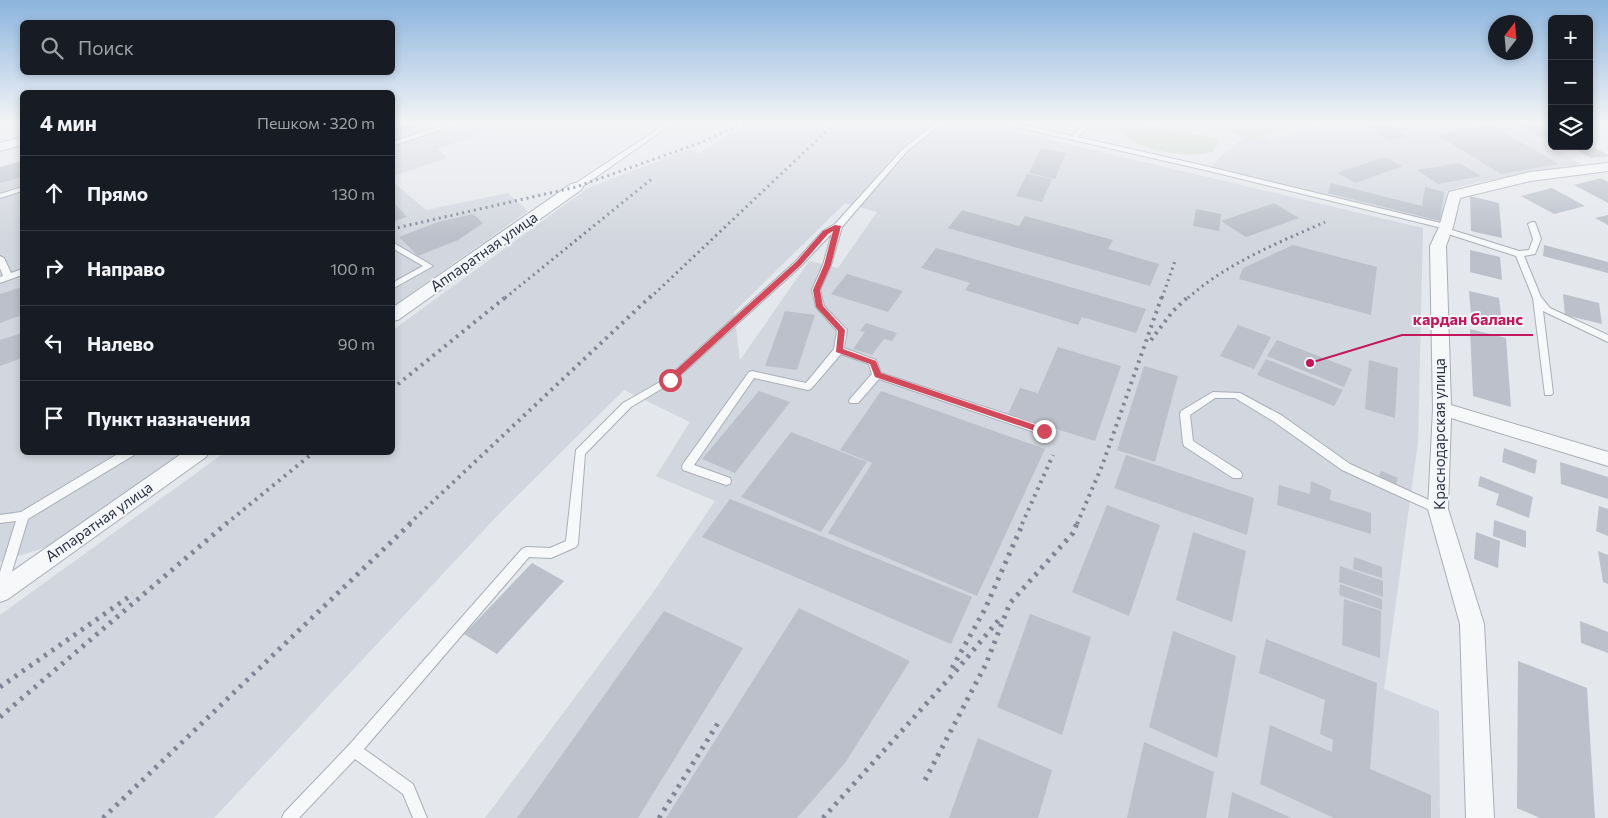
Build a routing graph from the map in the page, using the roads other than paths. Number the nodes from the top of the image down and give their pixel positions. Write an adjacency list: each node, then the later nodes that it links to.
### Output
1 (615, 160): 5 (lane)
2 (897, 160): 9 (lane)
3 (1164, 160): 10 (lane)
4 (1608, 167): 10 (street, Краснодарская улица)
5 (576, 187): 18 (street, Аппаратная улица)
6 (20, 190): 7 (lane)
7 (0, 196)
8 (1532, 224): 12 (lane)
9 (838, 226): 20 (lane); 35 (lane)
10 (1445, 229): 12 (lane); 24 (street, Краснодарская улица)
11 (395, 246): 16 (lane)
12 (1519, 254): 17 (lane)
13 (0, 258): 15 (lane)
14 (20, 273): 15 (lane)
15 (4, 279)
16 (395, 285)
17 (1537, 298): 19 (lane); 22 (lane)
18 (395, 314)
19 (1608, 339)
20 (839, 350): 21 (lane); 30 (lane)
21 (877, 375): 23 (lane); 25 (lane)
22 (1548, 393)
23 (854, 401)
24 (1442, 409): 28 (street); 31 (street, Краснодарская улица)
25 (1044, 431)
26 (125, 455): 32 (lane)
27 (195, 455): 34 (street, Аппаратная улица)
28 (1608, 459)
29 (1237, 475): 31 (lane)
30 (726, 481)
31 (1438, 509): 38 (street, Краснодарская улица)
32 (23, 516): 33 (lane); 34 (lane)
33 (0, 519)
34 (0, 592)
35 (354, 750): 36 (lane); 37 (lane)
36 (289, 818)
37 (420, 818)
38 (1480, 818)

